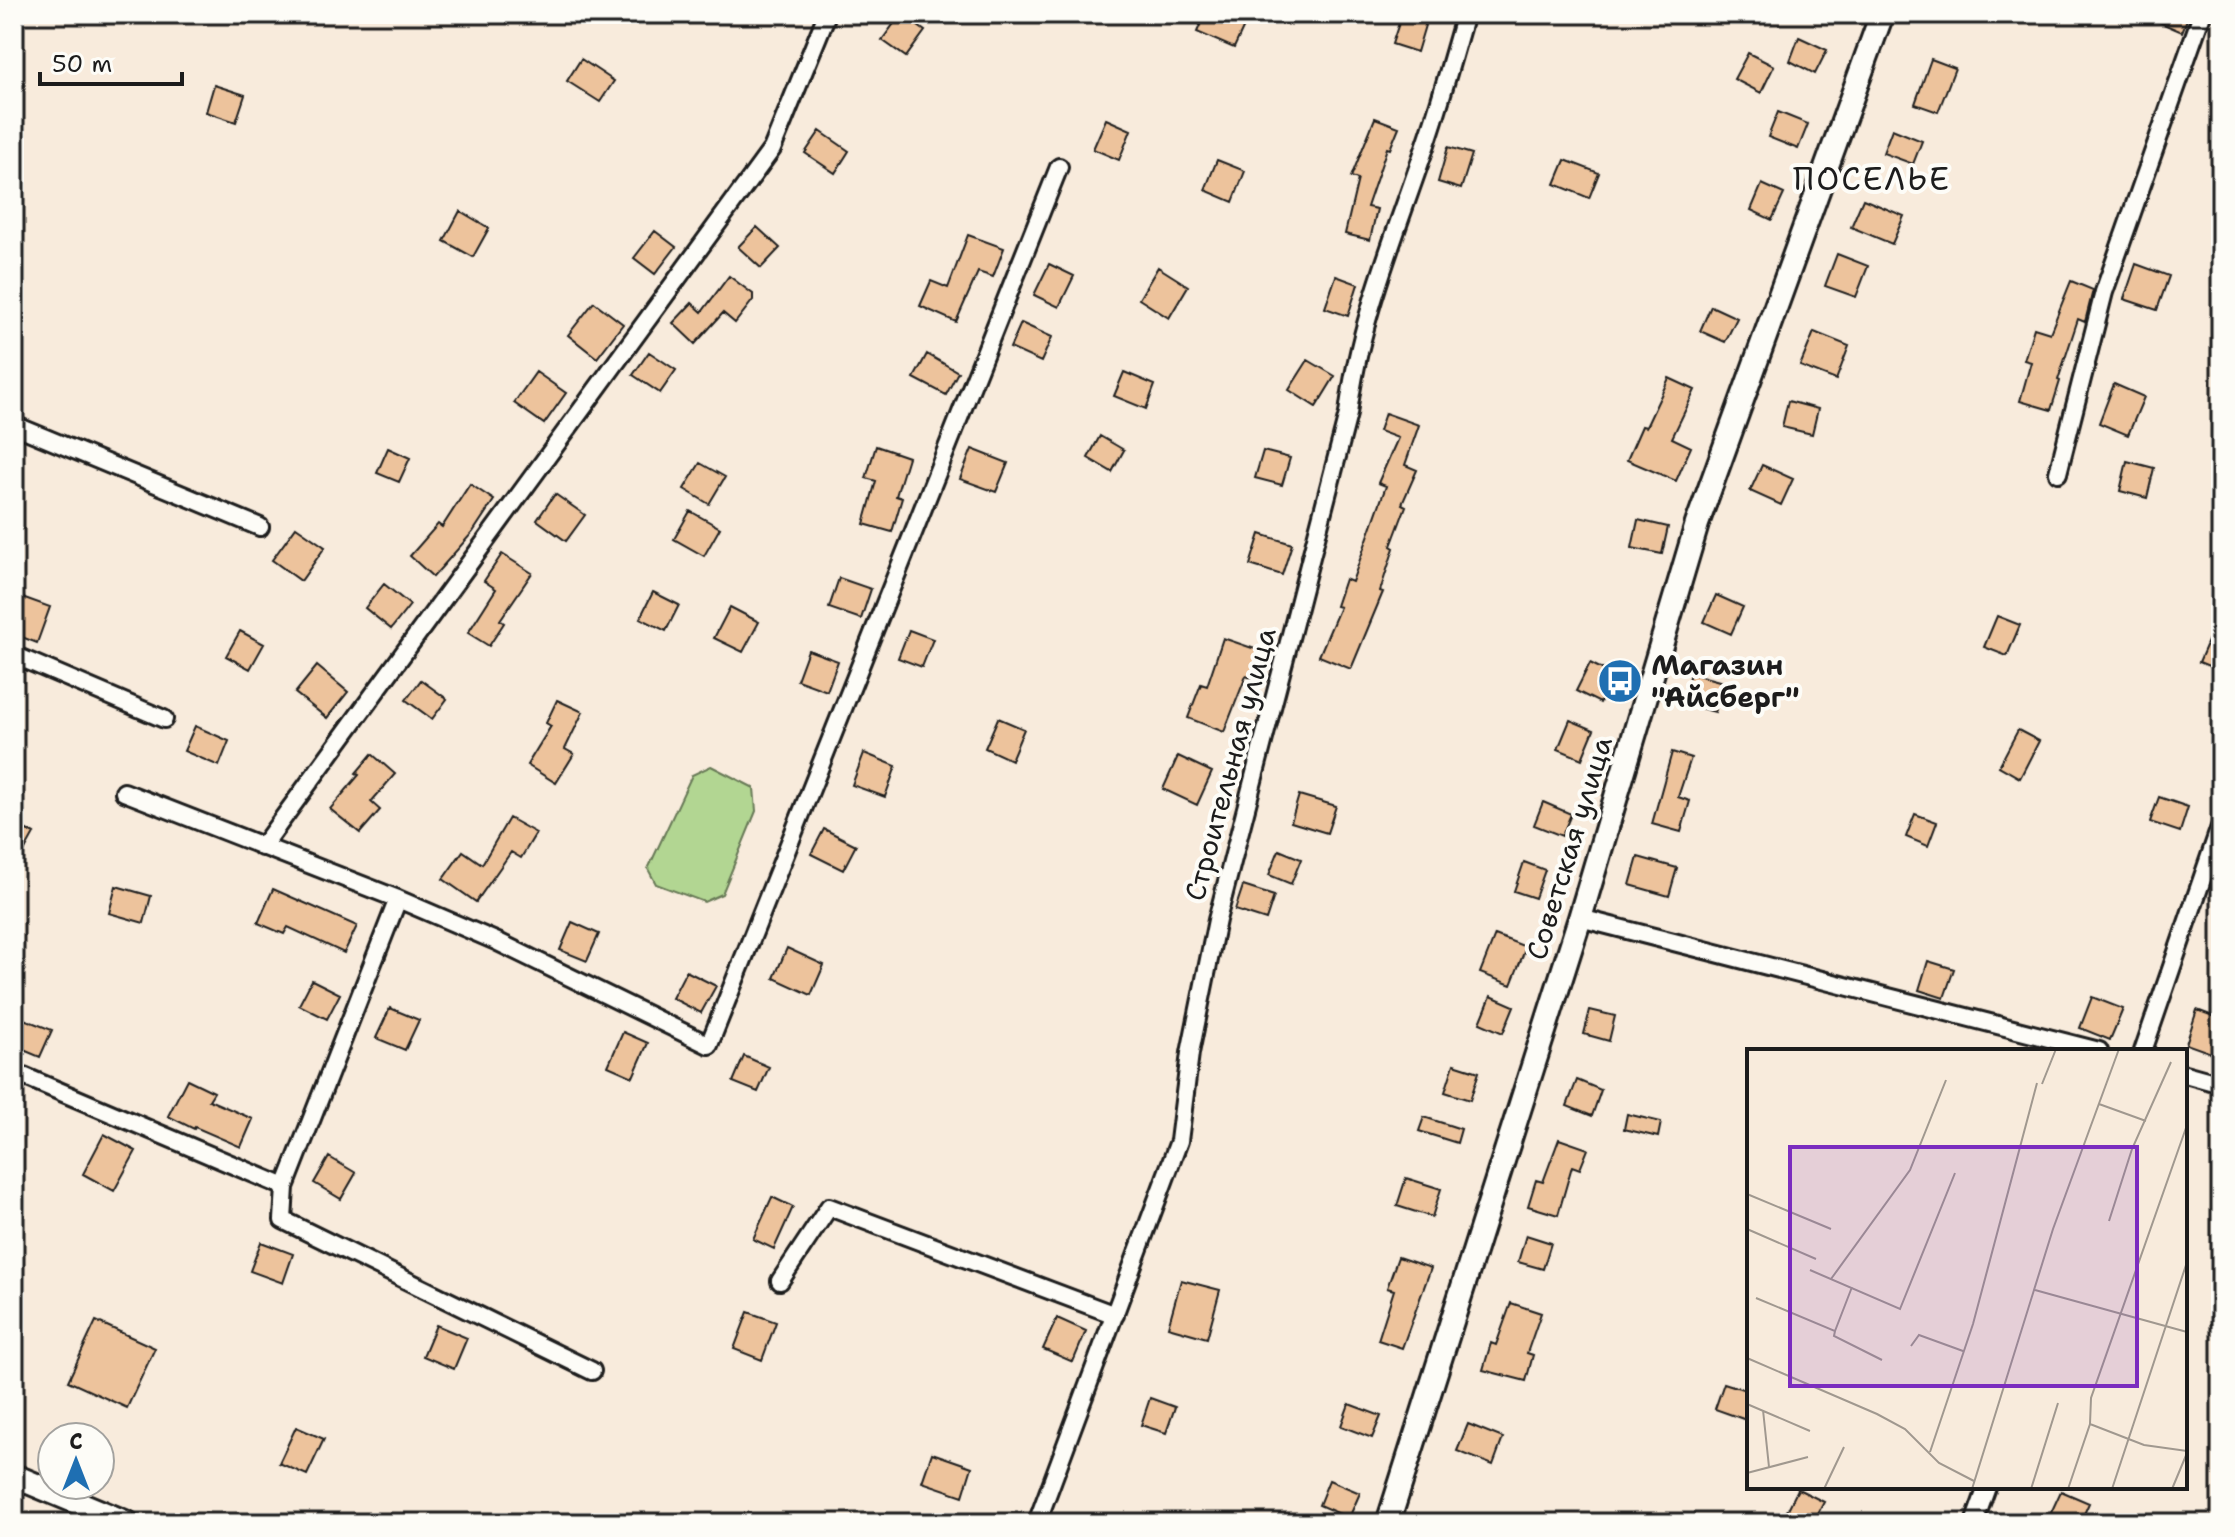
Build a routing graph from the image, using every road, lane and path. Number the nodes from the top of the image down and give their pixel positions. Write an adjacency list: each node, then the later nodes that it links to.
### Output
1 (827, 14): 13 (street)
2 (1465, 14): 23 (street, Строительная улица)
3 (1882, 14): 15 (main road, Советская улица)
4 (2202, 14): 7 (street)
5 (1059, 167): 14 (street)
6 (14, 425): 8 (street)
7 (2058, 473)
8 (260, 527)
9 (14, 655): 10 (street)
10 (164, 719)
11 (124, 792): 13 (street)
12 (2221, 824): 17 (street)
13 (262, 847): 14 (street)
14 (398, 899): 21 (street)
15 (1580, 918): 16 (street); 29 (main road, Советская улица)
16 (2091, 1049)
17 (2144, 1049)
18 (14, 1072): 21 (street)
19 (2187, 1075): 20 (street)
20 (2221, 1084)
21 (285, 1187): 24 (street)
22 (780, 1281): 23 (street)
23 (1115, 1315): 28 (street, Строительная улица)
24 (592, 1371)
25 (14, 1476): 27 (main road)
26 (1986, 1489): 30 (street)
27 (127, 1523)
28 (1039, 1523)
29 (1388, 1523)
30 (1974, 1523)

